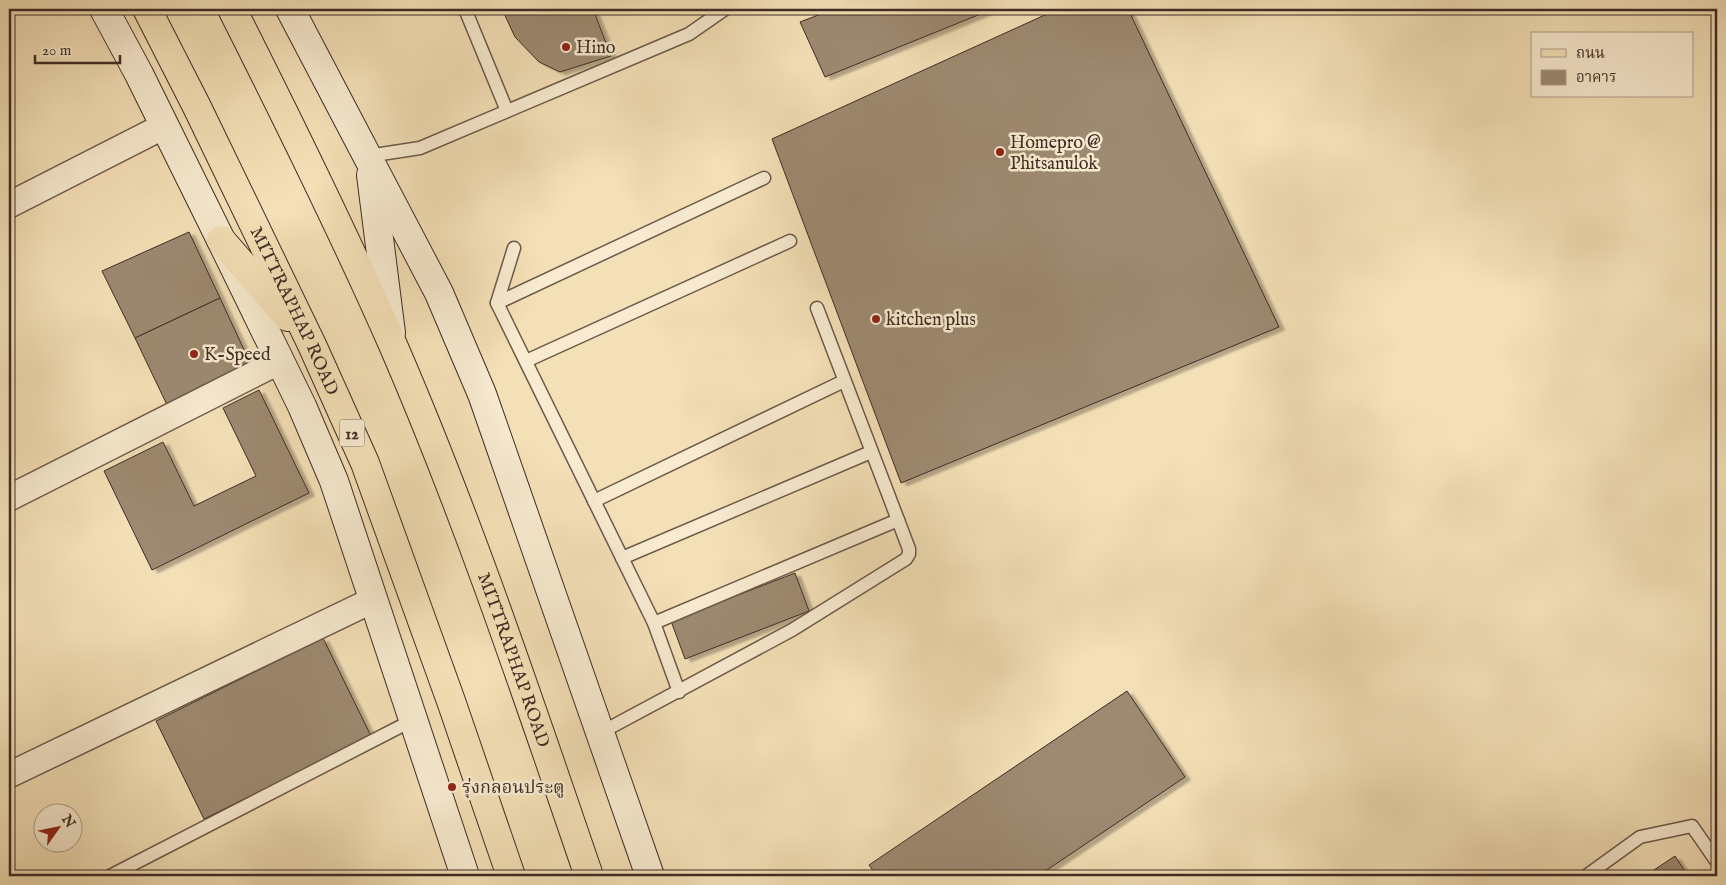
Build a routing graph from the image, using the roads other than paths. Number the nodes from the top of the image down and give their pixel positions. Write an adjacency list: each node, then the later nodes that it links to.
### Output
1 (104, 9): 8 (main road)
2 (147, 9): 17 (main road, MITTRAPHAP ROAD / 12)
3 (232, 9): 18 (main road, MITTRAPHAP ROAD)
4 (290, 9): 9 (main road)
5 (465, 9): 7 (lane)
6 (725, 9): 7 (lane)
7 (507, 112): 9 (lane)
8 (164, 126): 11 (street); 12 (main road)
9 (368, 156): 18 (main road); 31 (main road)
10 (764, 178): 15 (lane)
11 (9, 205)
12 (221, 240): 17 (main road); 19 (main road)
13 (790, 241): 20 (lane)
14 (514, 248): 15 (lane)
15 (497, 302): 20 (lane)
16 (817, 308): 21 (lane)
17 (312, 345): 36 (main road, MITTRAPHAP ROAD / 12)
18 (393, 345): 37 (main road, MITTRAPHAP ROAD)
19 (280, 361): 23 (street); 27 (main road)
20 (526, 361): 24 (lane)
21 (844, 381): 22 (lane); 24 (lane)
22 (871, 452): 25 (lane); 26 (lane)
23 (9, 498)
24 (594, 500): 26 (lane)
25 (898, 520): 28 (lane); 29 (lane)
26 (622, 558): 28 (lane)
27 (373, 600): 30 (main road); 32 (street)
28 (654, 623): 29 (lane)
29 (679, 692): 31 (lane)
30 (413, 720): 34 (lane); 35 (main road)
31 (600, 733): 38 (main road)
32 (9, 775)
33 (1717, 862): 39 (lane)
34 (110, 876)
35 (465, 876)
36 (511, 876)
37 (589, 876)
38 (650, 876)
39 (1586, 876)

